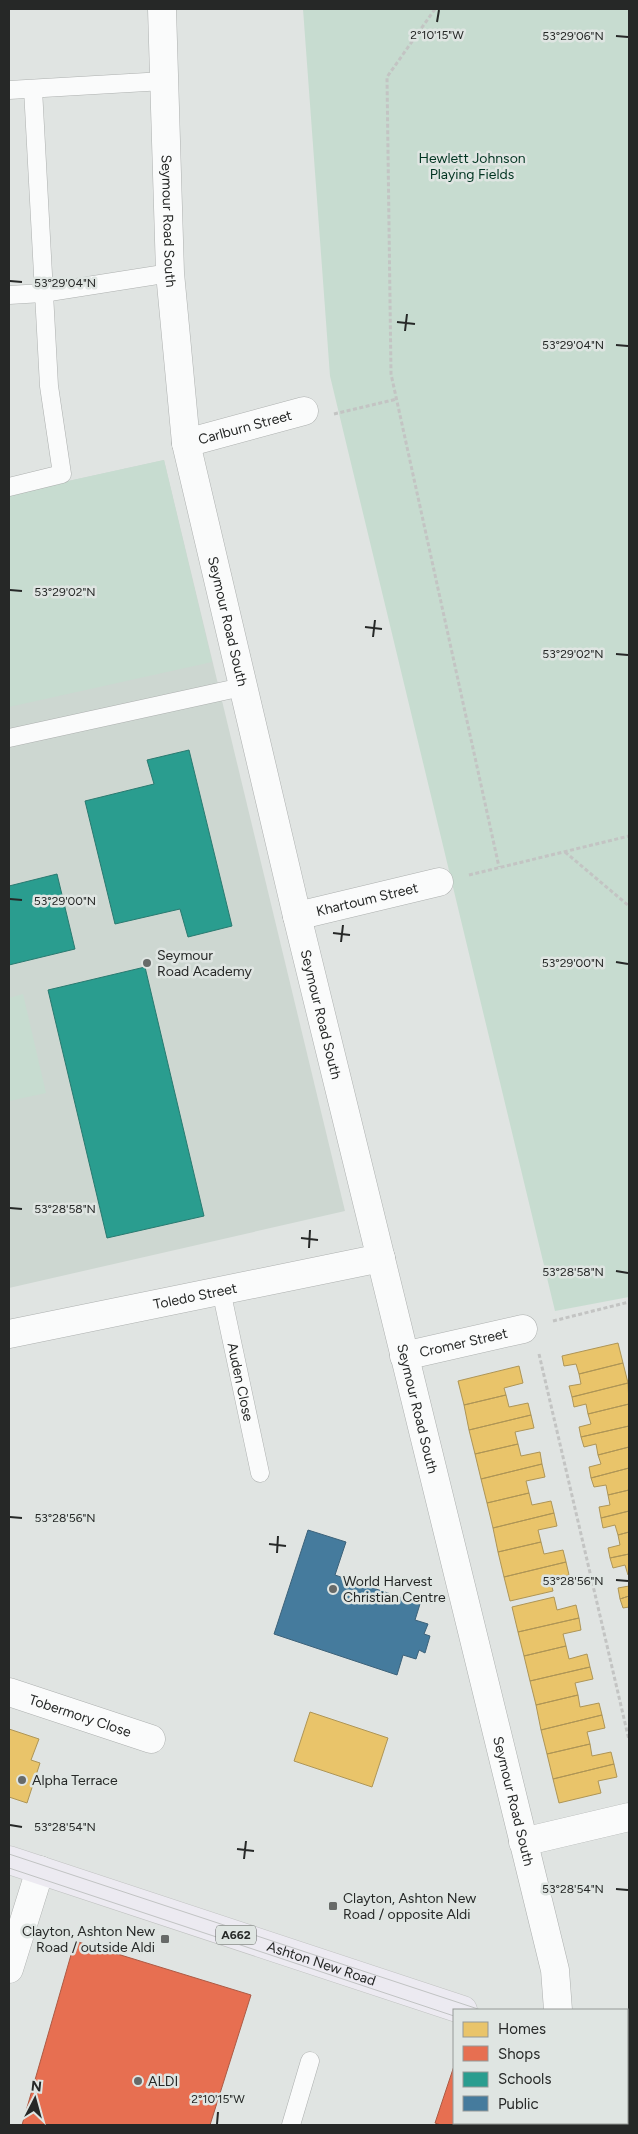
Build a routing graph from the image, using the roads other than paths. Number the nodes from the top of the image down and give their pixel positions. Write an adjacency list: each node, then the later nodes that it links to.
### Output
1 (162, 9): 2 (street, Seymour Road South)
2 (164, 81): 3 (lane); 5 (street, Seymour Road South)
3 (33, 89): 4 (lane); 6 (lane)
4 (9, 90)
5 (170, 273): 6 (lane); 9 (street, Seymour Road South)
6 (43, 293): 7 (lane); 10 (lane)
7 (9, 295)
8 (304, 411): 9 (street, Carlburn Street)
9 (186, 443): 11 (street, Seymour Road South)
10 (9, 487)
11 (242, 687): 12 (lane); 14 (street, Seymour Road South)
12 (9, 738)
13 (439, 882): 14 (street, Khartoum Street)
14 (297, 916): 15 (street, Seymour Road South)
15 (381, 1258): 16 (street, Toledo Street); 19 (street, Seymour Road South)
16 (221, 1290): 18 (street, Toledo Street); 20 (lane, Auden Close)
17 (528, 1327): 19 (street, Cromer Street)
18 (9, 1334)
19 (404, 1356): 24 (street, Seymour Road South)
20 (260, 1474)
21 (9, 1692): 22 (street, Tobermory Close)
22 (151, 1739)
23 (629, 1817): 24 (street)
24 (523, 1842): 29 (street, Seymour Road South)
25 (9, 1860): 26 (main road, Ashton New Road / A662)
26 (40, 1870): 27 (street); 28 (main road, Ashton New Road / A662)
27 (9, 1968)
28 (461, 2009)
29 (558, 2009)
30 (310, 2061): 31 (lane)
31 (291, 2125)

